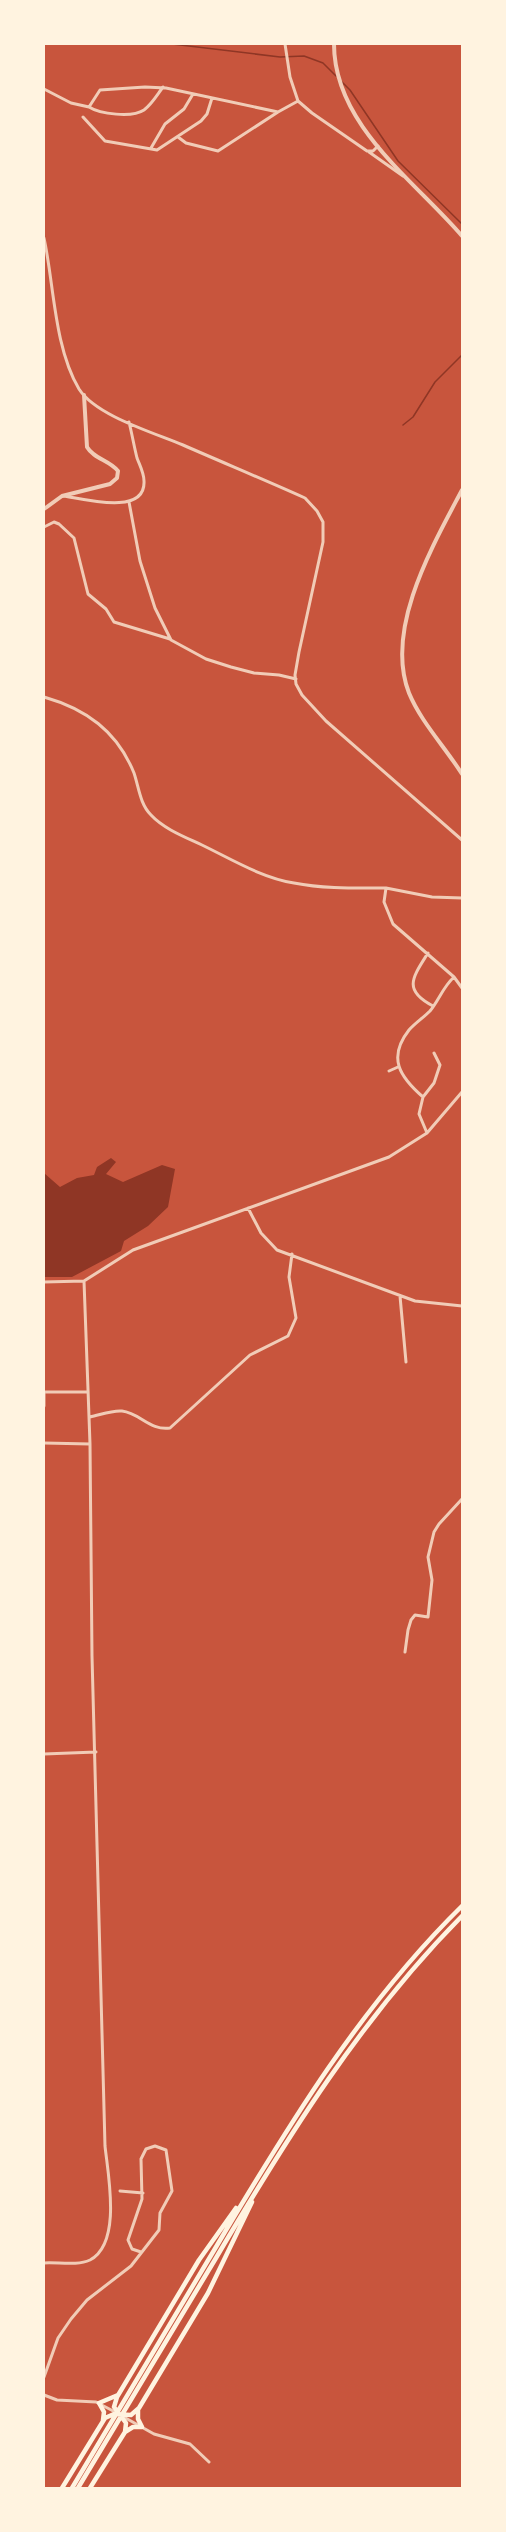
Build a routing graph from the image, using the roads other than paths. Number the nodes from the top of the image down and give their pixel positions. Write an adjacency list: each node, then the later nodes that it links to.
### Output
1 (285, 44): 7 (street)
2 (334, 44): 12 (street)
3 (163, 87): 5 (street); 8 (street); 8 (street)
4 (44, 89): 8 (street)
5 (193, 94): 6 (street); 13 (street)
6 (212, 98): 9 (street); 11 (street)
7 (298, 101): 9 (street); 14 (street)
8 (89, 107)
9 (278, 112): 11 (street)
10 (83, 117): 13 (street)
11 (178, 137): 13 (street)
12 (378, 146): 14 (street); 15 (street)
13 (151, 149)
14 (367, 151): 15 (street)
15 (404, 177): 16 (street)
16 (462, 236)
17 (44, 238): 18 (street)
18 (84, 395): 19 (street); 21 (street)
19 (129, 422): 22 (street); 26 (street)
20 (462, 490): 28 (street)
21 (62, 496): 22 (street); 23 (street)
22 (129, 502): 25 (street)
23 (44, 509)
24 (44, 527): 25 (street)
25 (171, 640): 26 (street)
26 (296, 680): 29 (street)
27 (44, 697): 30 (street)
28 (462, 774)
29 (462, 840)
30 (386, 888): 31 (street); 32 (street)
31 (462, 898)
32 (428, 953): 33 (street); 35 (street)
33 (454, 977): 34 (street); 35 (street)
34 (462, 988)
35 (433, 1006): 37 (street)
36 (434, 1053): 40 (street)
37 (398, 1067): 38 (street); 40 (street)
38 (389, 1071)
39 (462, 1092): 41 (street)
40 (423, 1097): 41 (street)
41 (427, 1133): 42 (street)
42 (247, 1207): 43 (street); 44 (street)
43 (292, 1254): 46 (street); 51 (street)
44 (84, 1281): 45 (street); 49 (street)
45 (44, 1282)
46 (400, 1296): 47 (street); 48 (street)
47 (462, 1306)
48 (406, 1362)
49 (88, 1392): 50 (street); 51 (street)
50 (44, 1406)
51 (90, 1417): 53 (street)
52 (44, 1443): 53 (street)
53 (90, 1444): 56 (street)
54 (462, 1499): 55 (street)
55 (405, 1652)
56 (96, 1752): 57 (street); 64 (street)
57 (44, 1754)
58 (462, 1906): 60 (highway)
59 (462, 1916): 60 (highway)
60 (260, 2179): 67 (highway); 69 (highway); 72 (highway); 72 (highway)
61 (120, 2191): 62 (street)
62 (143, 2193): 63 (street); 63 (street)
63 (141, 2252): 65 (street)
64 (44, 2263)
65 (44, 2377)
66 (44, 2395): 68 (street)
67 (118, 2395): 68 (highway); 70 (highway)
68 (99, 2403): 70 (street); 71 (highway)
69 (139, 2408): 70 (highway); 73 (highway)
70 (119, 2414): 71 (highway); 73 (street); 74 (highway)
71 (104, 2420): 76 (highway)
72 (113, 2424): 77 (highway); 78 (highway)
73 (142, 2427): 74 (highway); 75 (street)
74 (125, 2433): 79 (highway)
75 (209, 2462)
76 (62, 2488)
77 (72, 2488)
78 (78, 2488)
79 (90, 2488)

